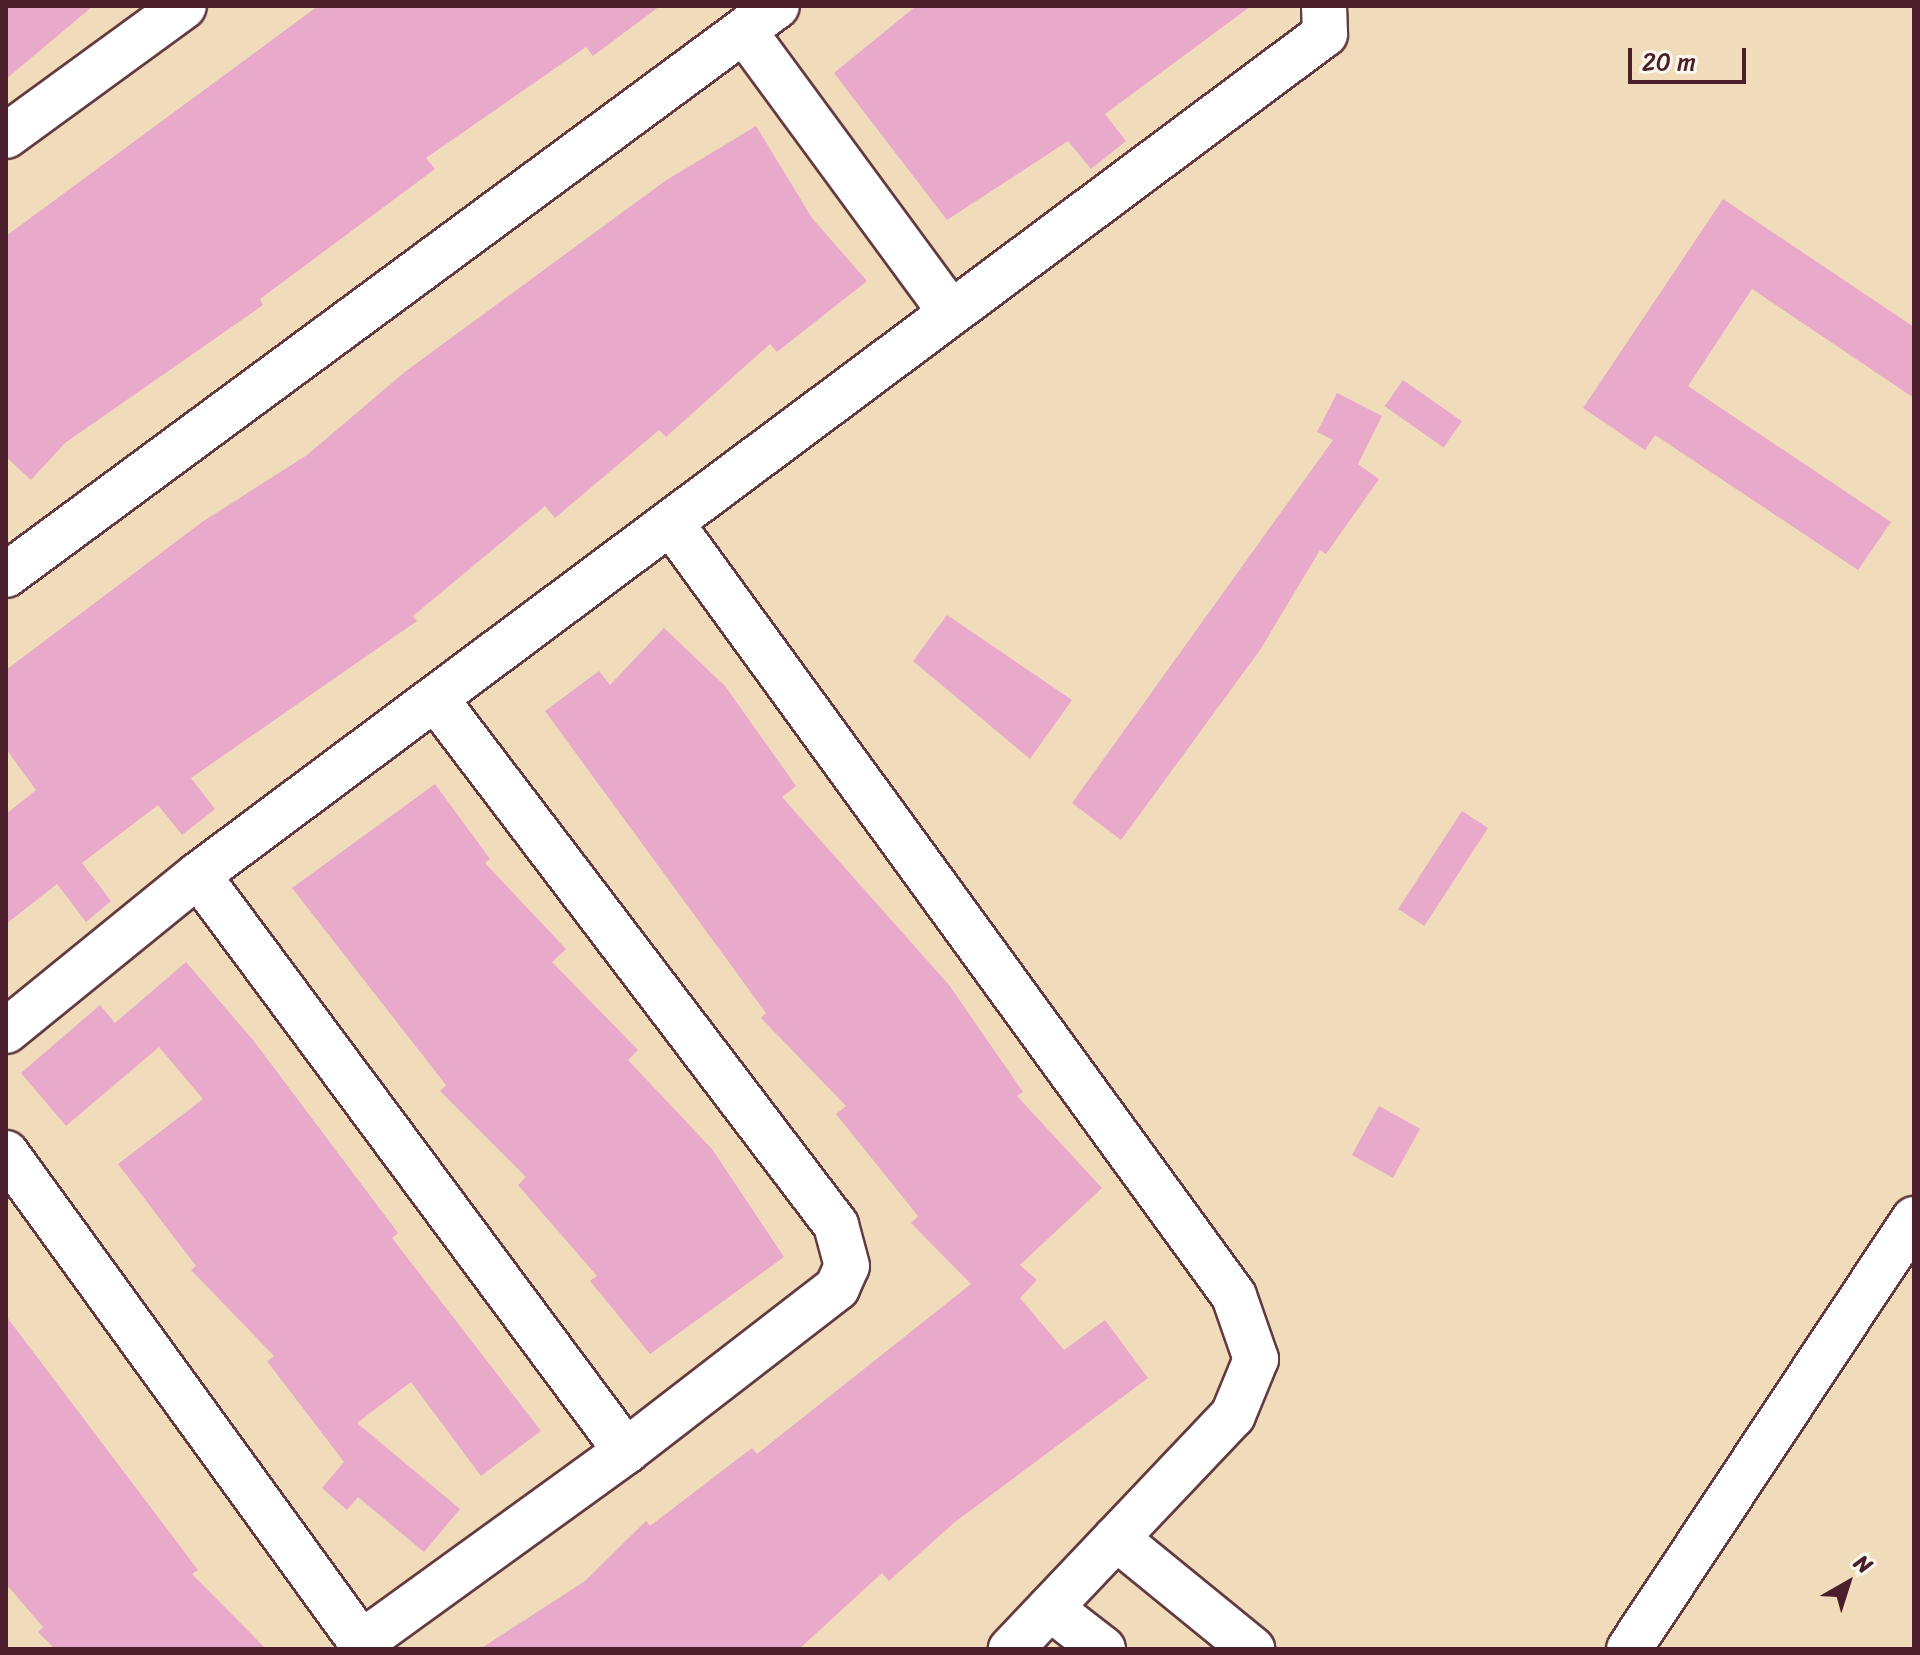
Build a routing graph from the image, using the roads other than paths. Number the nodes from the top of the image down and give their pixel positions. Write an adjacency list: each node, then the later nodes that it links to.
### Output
1 (184, 6): 4 (street)
2 (1324, 6): 5 (street)
3 (760, 19): 5 (street); 7 (street)
4 (6, 136)
5 (949, 310): 6 (street)
6 (671, 523): 8 (street); 14 (street)
7 (6, 575)
8 (435, 698): 9 (street); 13 (street)
9 (198, 875): 10 (street); 13 (street)
10 (6, 1031)
11 (6, 1153): 16 (street)
12 (1914, 1219): 20 (street)
13 (626, 1451): 16 (street)
14 (1116, 1538): 15 (street); 19 (street)
15 (1050, 1608): 17 (street); 18 (street)
16 (363, 1646)
17 (1011, 1649)
18 (1103, 1649)
19 (1252, 1649)
20 (1629, 1649)

